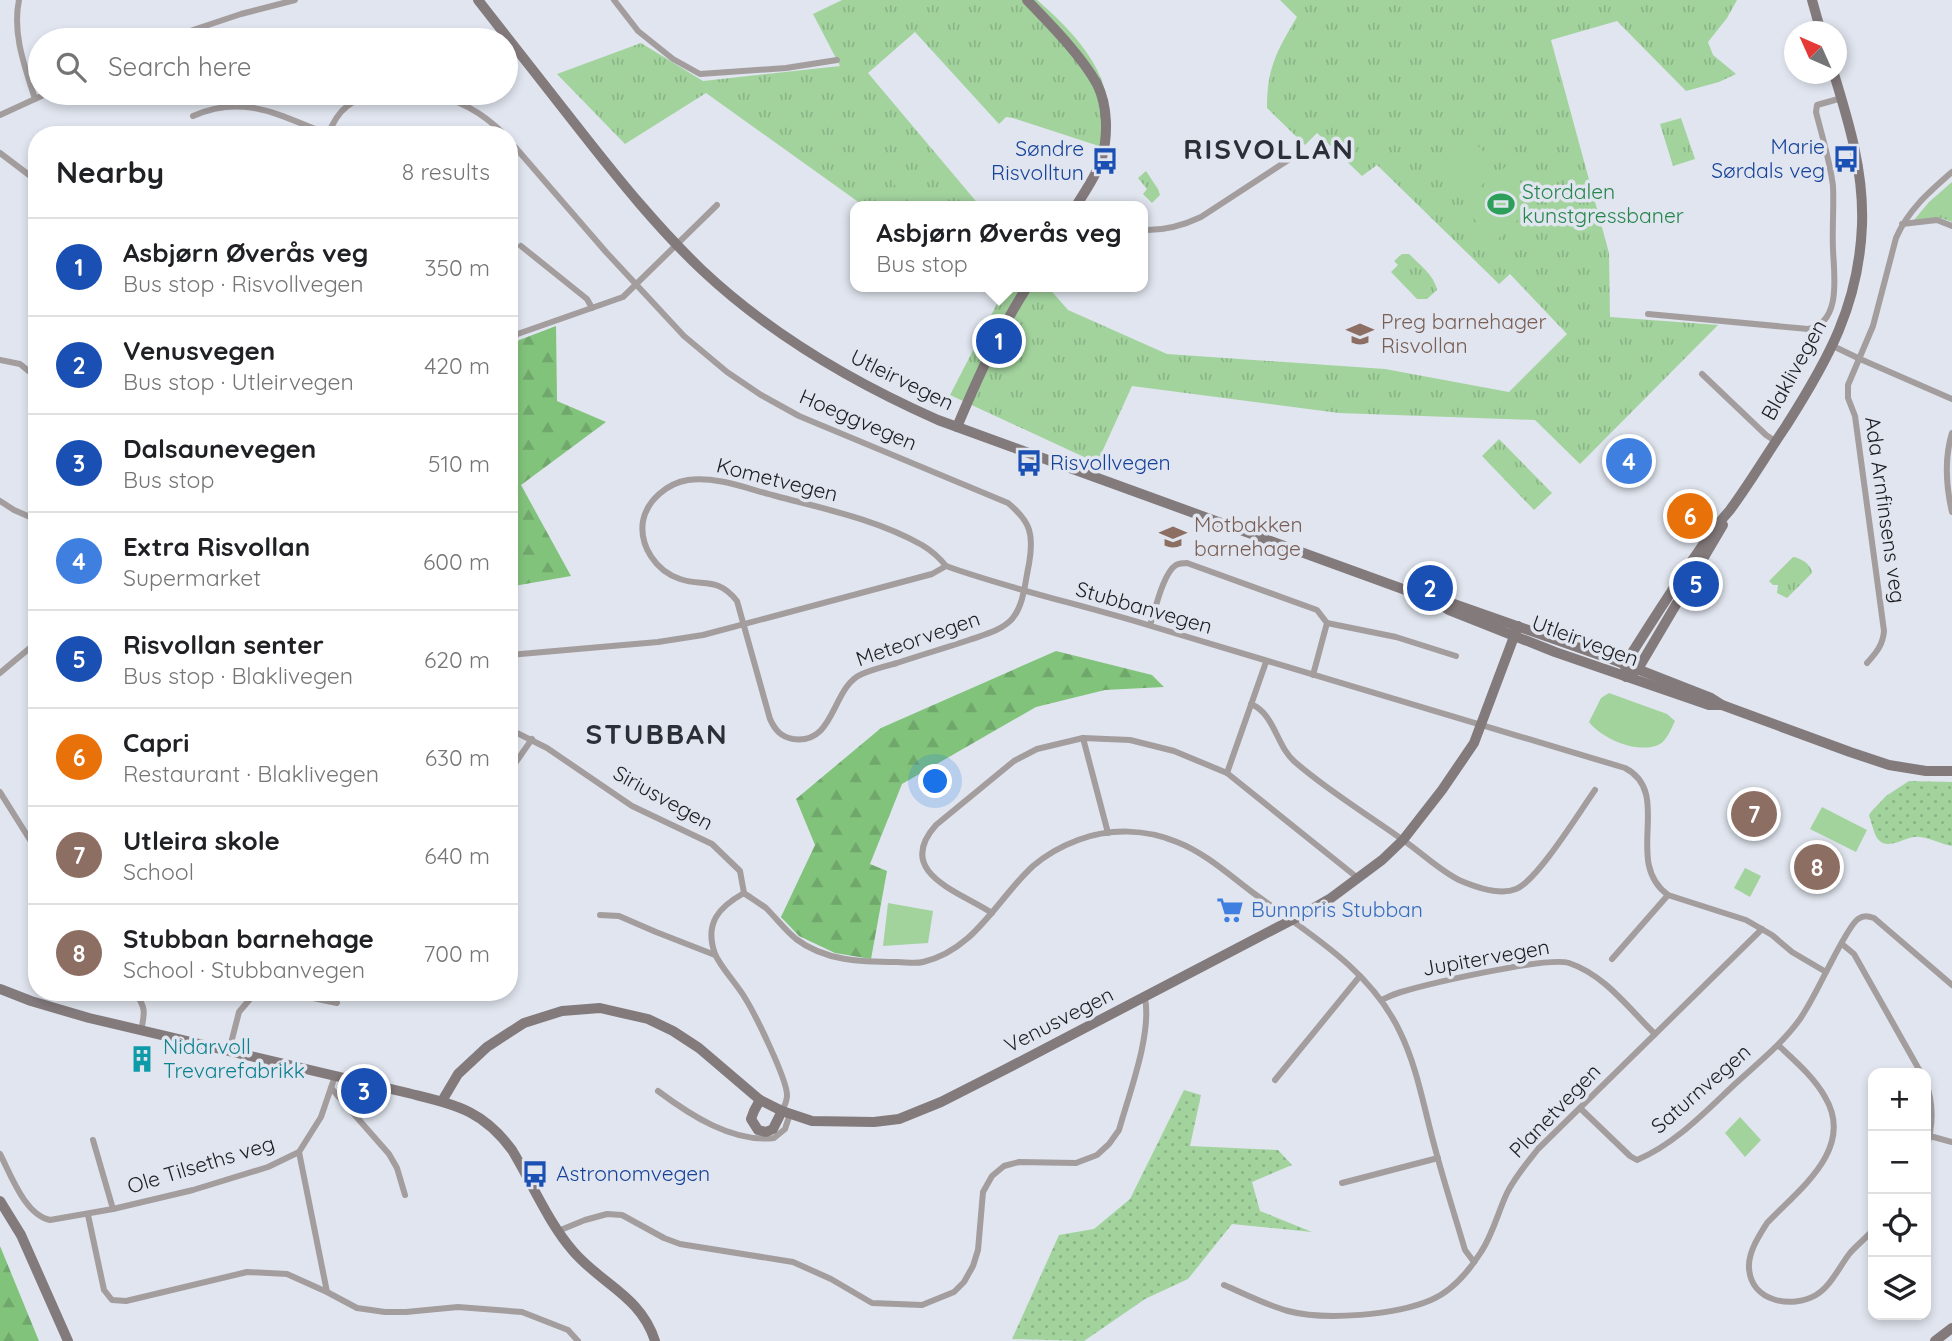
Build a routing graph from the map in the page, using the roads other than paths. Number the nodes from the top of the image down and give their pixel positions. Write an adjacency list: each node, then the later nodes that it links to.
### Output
1 (19, 0): 12 (street)
2 (295, 0): 8 (street)
3 (478, 0): 9 (main road, Utleirvegen)
4 (614, 0): 11 (street)
5 (1027, 0): 28 (main road)
6 (1812, 0): 7 (main road)
7 (1818, 21)
8 (199, 28)
9 (500, 28)
10 (518, 51): 33 (main road, Utleirvegen)
11 (837, 60)
12 (28, 75)
13 (1837, 84): 14 (main road, Blaklivegen)
14 (1842, 98): 38 (street); 40 (main road, Blaklivegen)
15 (28, 102): 18 (street)
16 (348, 105): 21 (street)
17 (463, 105): 22 (street)
18 (0, 115)
19 (193, 116): 20 (street)
20 (306, 126)
21 (332, 126)
22 (496, 126)
23 (518, 150): 35 (street, Hoeggvegen)
24 (0, 153): 27 (street)
25 (1299, 153): 32 (street)
26 (1952, 172): 30 (street)
27 (28, 174)
28 (1079, 201)
29 (716, 205): 33 (street)
30 (1902, 224): 31 (street); 41 (street, Ada Arnfinsens veg)
31 (1952, 226)
32 (1148, 230)
33 (676, 244): 35 (street); 46 (main road, Utleirvegen)
34 (521, 246): 37 (street)
35 (635, 284): 37 (street); 54 (street, Hoeggvegen)
36 (1024, 292): 46 (main road)
37 (593, 307): 39 (street)
38 (1648, 314)
39 (518, 335)
40 (1833, 346): 41 (street); 48 (main road, Blaklivegen)
41 (1860, 359): 45 (street); 63 (street, Ada Arnfinsens veg)
42 (0, 360): 43 (street)
43 (28, 371)
44 (1702, 374): 48 (street)
45 (1952, 399)
46 (957, 427): 58 (main road, Utleirvegen)
47 (1952, 433): 51 (street)
48 (1775, 441): 50 (main road, Blaklivegen)
49 (0, 501): 52 (street)
50 (1731, 509): 64 (main road, Blaklivegen); 65 (main road, Blaklivegen)
51 (1952, 512)
52 (28, 516)
53 (946, 566): 54 (street, Stubbanvegen); 56 (street); 56 (street, Kometvegen)
54 (1024, 591): 56 (street, Meteorvegen); 57 (street, Stubbanvegen)
55 (1327, 623): 57 (street); 61 (street); 67 (street)
56 (744, 625): 60 (street)
57 (1150, 625): 62 (street, Stubbanvegen)
58 (1516, 631): 64 (main road, Utleirvegen); 68 (main road, Utleirvegen); 71 (main road, Venusvegen)
59 (28, 650): 66 (street)
60 (518, 654)
61 (1456, 656)
62 (1266, 662): 67 (street, Stubbanvegen); 69 (street)
63 (1867, 663)
64 (1625, 664): 65 (main road, Utleirvegen); 68 (main road)
65 (1638, 669): 68 (main road, Blaklivegen); 70 (main road, Utleirvegen)
66 (0, 673)
67 (1313, 675): 71 (street, Stubbanvegen)
68 (1626, 677): 70 (main road, Utleirvegen)
69 (1251, 704): 77 (street); 82 (street)
70 (1722, 705): 76 (main road, Utleirvegen)
71 (1481, 725): 82 (main road, Venusvegen); 85 (street, Stubbanvegen)
72 (518, 733): 74 (street, Siriusvegen)
73 (1083, 738): 77 (street); 80 (street); 86 (street)
74 (532, 739): 75 (street); 84 (street, Siriusvegen)
75 (518, 759)
76 (1952, 771)
77 (1227, 773): 83 (street)
78 (1595, 790): 82 (street)
79 (0, 792): 81 (street)
80 (1108, 833): 86 (street); 88 (street)
81 (28, 837)
82 (1403, 840): 83 (main road, Venusvegen)
83 (1359, 879): 88 (main road, Venusvegen)
84 (744, 893): 86 (street); 91 (street)
85 (1668, 895): 89 (street); 92 (street)
86 (992, 913)
87 (600, 915): 91 (street)
88 (1291, 920): 94 (street); 97 (main road, Venusvegen)
89 (1762, 929): 93 (street); 106 (street, Planetvegen)
90 (1842, 944): 93 (street); 95 (street); 109 (street)
91 (715, 955): 117 (street)
92 (1612, 959)
93 (1826, 972): 107 (street, Saturnvegen)
94 (1360, 976): 99 (street); 111 (street)
95 (1952, 985)
96 (0, 989): 98 (main road)
97 (1145, 998): 117 (main road, Venusvegen); 129 (street)
98 (28, 999)
99 (1381, 1000): 106 (street, Jupitervegen); 123 (street)
100 (34, 1001): 105 (main road)
101 (140, 1001): 105 (street)
102 (249, 1001): 108 (street)
103 (327, 1001): 104 (street)
104 (337, 1003)
105 (141, 1031): 108 (main road)
106 (1655, 1034): 116 (street, Planetvegen)
107 (1778, 1045): 116 (street, Saturnvegen); 130 (street)
108 (229, 1051): 110 (main road)
109 (1919, 1068)
110 (335, 1076): 112 (street, Ole Tilseths veg); 115 (main road)
111 (1275, 1080)
112 (331, 1088): 121 (street, Ole Tilseths veg); 125 (street)
113 (658, 1091): 117 (street)
114 (760, 1100): 115 (main road, Venusvegen); 117 (main road, Venusvegen); 117 (main road)
115 (442, 1101): 129 (main road)
116 (1580, 1108): 131 (street, Planetvegen)
117 (786, 1113)
118 (1931, 1136): 120 (street)
119 (93, 1140): 127 (street, Ole Tilseths veg)
120 (1952, 1142)
121 (299, 1152): 127 (street, Ole Tilseths veg); 133 (street, Ole Tilseths veg)
122 (0, 1154): 128 (street, Ole Tilseths veg)
123 (1438, 1158): 124 (street); 131 (street)
124 (1342, 1182)
125 (405, 1195)
126 (0, 1201): 135 (main road)
127 (113, 1209): 128 (street, Ole Tilseths veg)
128 (88, 1215): 133 (street)
129 (558, 1231): 137 (main road)
130 (1868, 1235)
131 (1474, 1262): 132 (street, Planetvegen)
132 (1224, 1285)
133 (327, 1292): 136 (street)
134 (1952, 1328): 138 (main road)
135 (68, 1341)
136 (578, 1341)
137 (655, 1341)
138 (1935, 1341)

